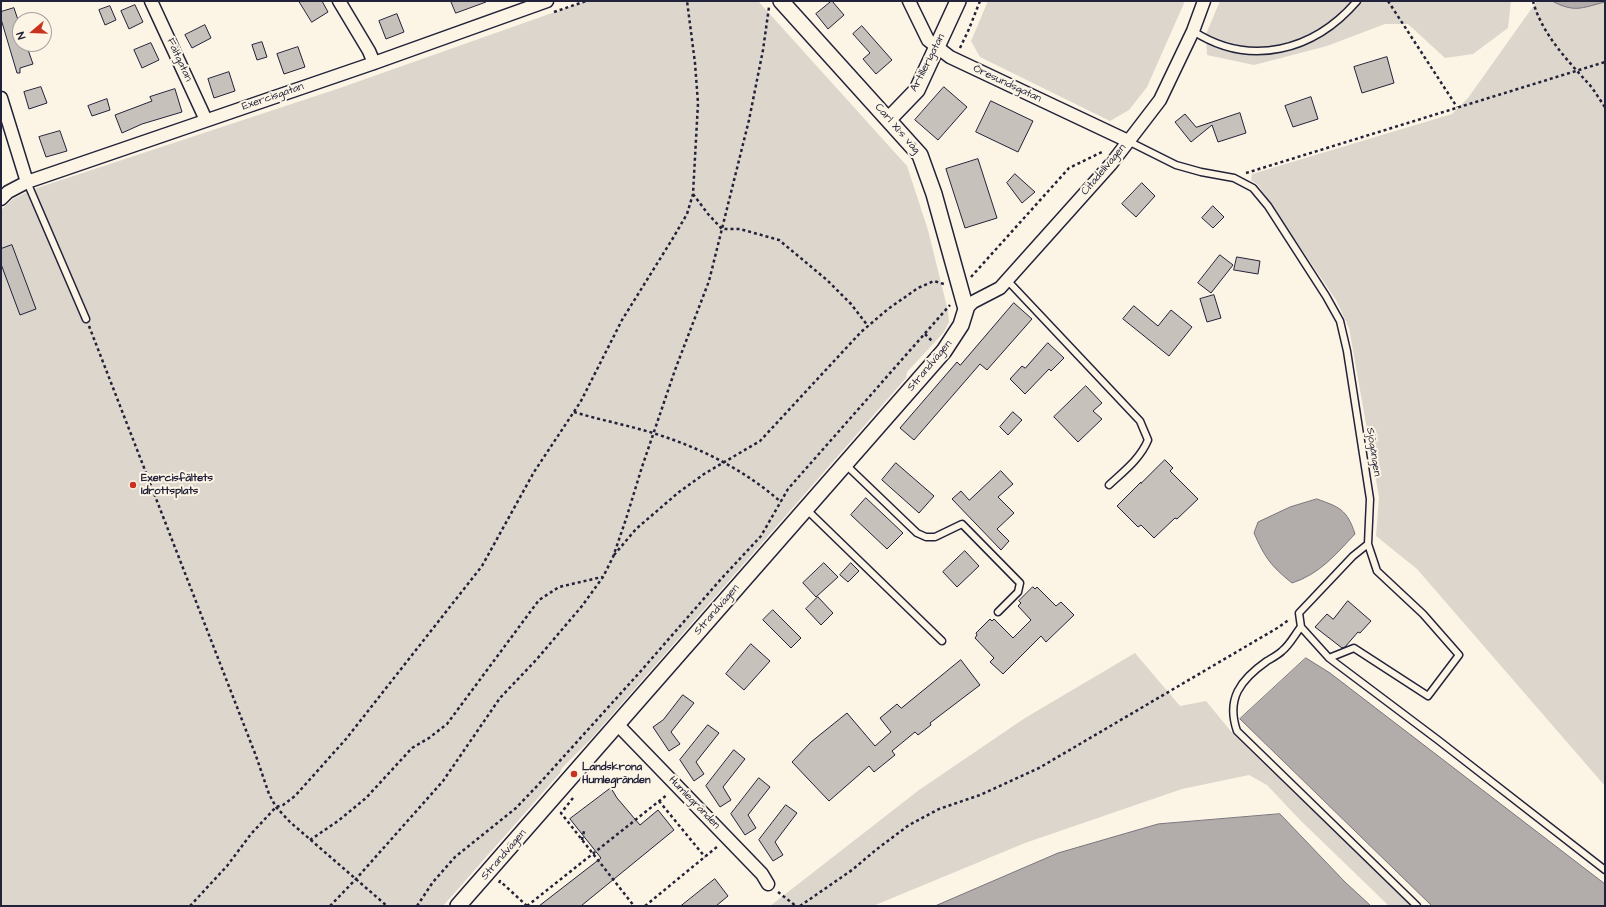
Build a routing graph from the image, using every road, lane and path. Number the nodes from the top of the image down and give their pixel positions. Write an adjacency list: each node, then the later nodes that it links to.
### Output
1 (151, 1): 24 (street, Fältgatan)
2 (339, 1): 18 (street)
3 (547, 1): 18 (street, Exercisgatan)
4 (687, 1): 29 (path)
5 (764, 1): 13 (path)
6 (909, 1): 15 (street, Öresundsgatan)
7 (958, 1): 15 (street, Artillerigatan)
8 (980, 1): 16 (path)
9 (1204, 1): 14 (street, Citadellvägen)
10 (1357, 1): 14 (lane)
11 (1388, 1): 22 (path)
12 (1533, 1): 19 (path)
13 (775, 7): 23 (street, Carl XI:s väg); 31 (path)
14 (1193, 31): 25 (street, Citadellvägen)
15 (937, 48): 16 (street, Öresundsgatan); 23 (street, Artillerigatan)
16 (954, 59): 25 (street, Öresundsgatan)
17 (1605, 62): 19 (path)
18 (374, 63): 24 (street, Exercisgatan)
19 (1576, 71): 21 (path); 22 (path)
20 (1, 98): 28 (street)
21 (1605, 107)
22 (1457, 108): 27 (path)
23 (889, 119): 36 (street, Carl XI:s väg)
24 (206, 120): 28 (street, Exercisgatan)
25 (1128, 141): 27 (lane, Sjögången); 34 (street, Citadellvägen)
26 (1107, 150): 33 (path)
27 (1234, 178): 46 (lane, Sjögången)
28 (27, 182): 30 (street, Exercisgatan); 37 (lane)
29 (693, 194): 31 (path); 39 (path)
30 (1, 199)
31 (722, 229): 38 (path); 40 (path)
32 (944, 277): 38 (path)
33 (971, 278)
34 (1007, 280): 36 (street, Citadellvägen); 43 (lane)
35 (952, 303): 44 (path)
36 (966, 309): 42 (street, Strandvägen)
37 (86, 318): 58 (path)
38 (868, 326): 41 (path)
39 (574, 412): 40 (path); 58 (path)
40 (654, 433): 41 (path); 47 (path)
41 (725, 461): 44 (path); 47 (path)
42 (845, 464): 45 (street, Strandvägen); 49 (lane)
43 (1109, 485)
44 (781, 502): 72 (path)
45 (806, 509): 52 (lane); 54 (street, Strandvägen)
46 (1368, 544): 50 (lane); 53 (lane)
47 (613, 557): 48 (path)
48 (603, 577): 61 (path); 66 (path)
49 (998, 612)
50 (1299, 613): 51 (lane); 78 (path)
51 (1301, 626): 53 (lane); 79 (lane)
52 (942, 641)
53 (1329, 658): 65 (lane)
54 (616, 724): 55 (street, Humlegränden); 73 (street, Strandvägen)
55 (678, 786): 57 (path); 60 (street, Humlegränden)
56 (576, 795): 62 (path)
57 (659, 801): 63 (path); 64 (path)
58 (276, 807): 61 (path); 69 (path)
59 (584, 832): 62 (path)
60 (728, 838): 64 (path); 67 (street, Humlegränden)
61 (310, 840): 66 (path)
62 (582, 840): 63 (path)
63 (592, 854): 74 (path); 75 (path)
64 (705, 857): 76 (path)
65 (1605, 870)
66 (356, 879): 70 (path); 71 (path)
67 (768, 884): 77 (path)
68 (496, 886): 74 (path)
69 (190, 906)
70 (330, 906)
71 (387, 906)
72 (417, 906)
73 (458, 906)
74 (528, 906)
75 (634, 906)
76 (645, 906)
77 (796, 906)
78 (800, 906)
79 (1416, 906)

